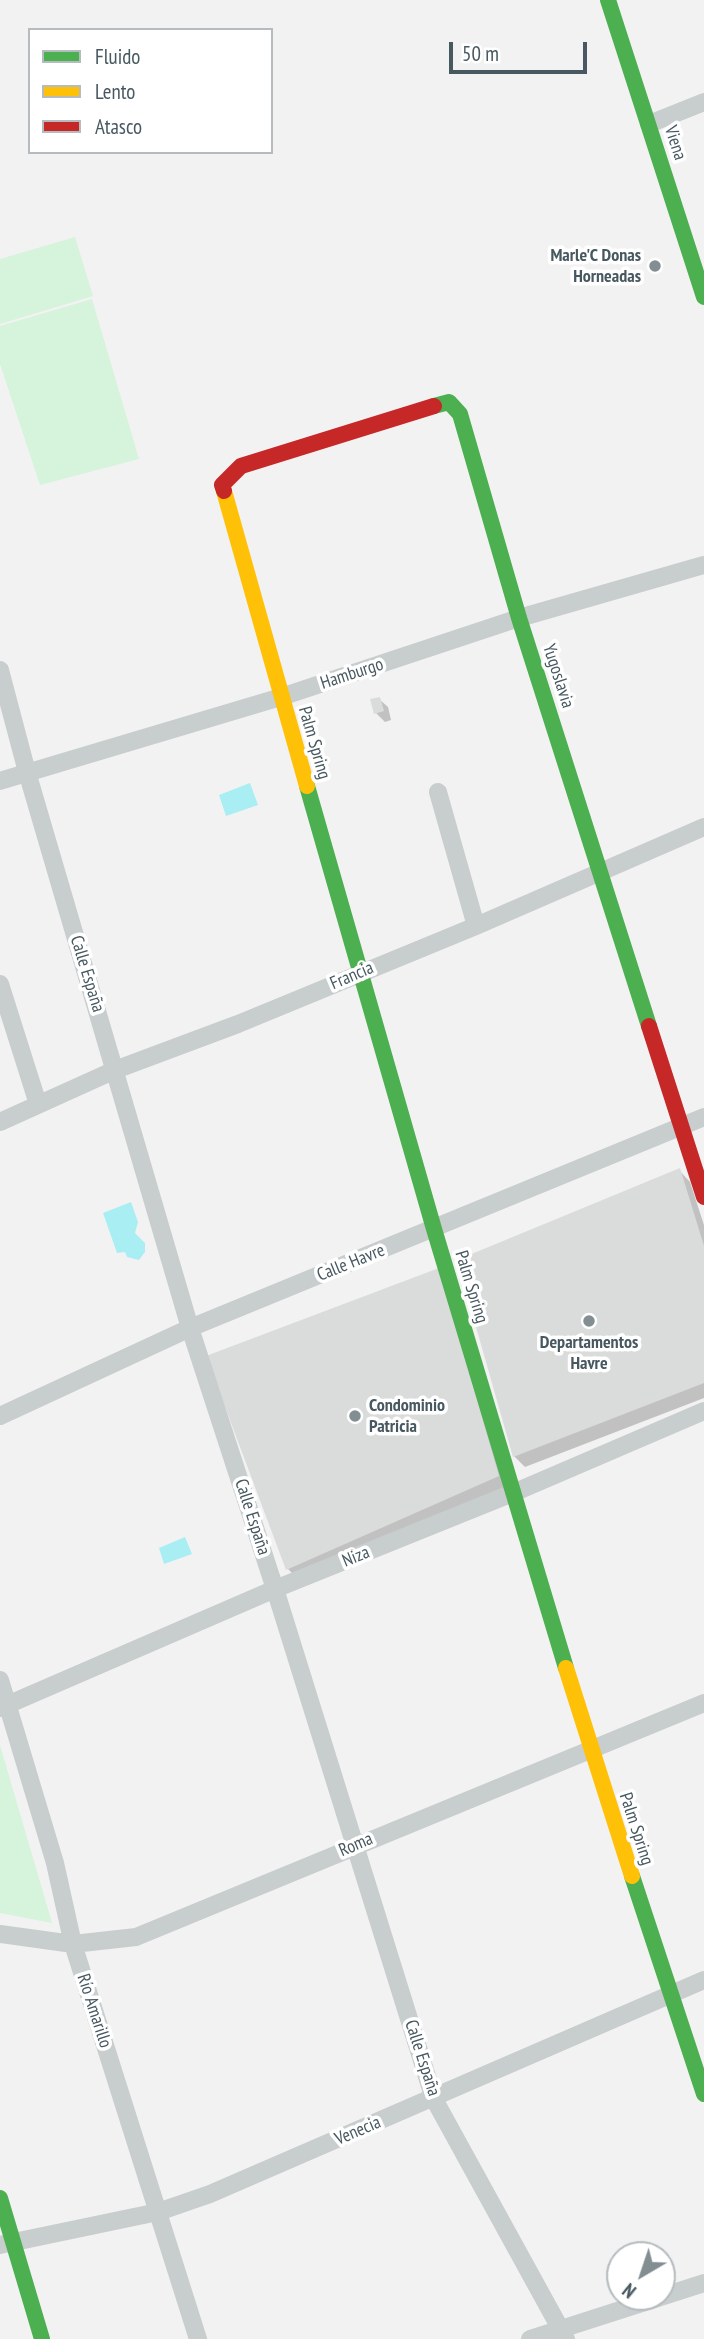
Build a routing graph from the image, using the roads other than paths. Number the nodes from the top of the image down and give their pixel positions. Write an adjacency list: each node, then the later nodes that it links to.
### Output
1 (608, 0): 3 (street, Viena)
2 (704, 102): 3 (street)
3 (649, 124): 4 (street, Viena)
4 (704, 297)
5 (222, 485): 7 (street, Yugoslavia); 9 (street, Palm Spring)
6 (704, 565): 7 (street, Hamburgo)
7 (519, 618): 9 (street, Hamburgo); 14 (street, Yugoslavia)
8 (0, 670): 10 (street, Calle España)
9 (281, 697): 10 (street, Hamburgo); 16 (street, Palm Spring)
10 (27, 772): 11 (street, Hamburgo); 18 (street, Calle España)
11 (0, 780)
12 (438, 792): 15 (street)
13 (704, 827): 14 (street, Francia)
14 (602, 874): 15 (street, Francia); 22 (street, Yugoslavia)
15 (476, 926): 16 (street, Francia)
16 (360, 972): 18 (street, Francia); 24 (street, Palm Spring)
17 (0, 984): 19 (street)
18 (115, 1070): 19 (street, Francia); 25 (street, Calle España)
19 (38, 1104): 21 (street, Francia)
20 (704, 1116): 22 (street, Calle Havre)
21 (0, 1122)
22 (682, 1126): 23 (street, Yugoslavia); 24 (street, Calle Havre)
23 (704, 1197)
24 (434, 1229): 25 (street, Calle Havre); 28 (street, Palm Spring)
25 (190, 1328): 27 (street, Calle Havre); 29 (street, Calle España)
26 (704, 1411): 28 (street, Niza)
27 (0, 1416)
28 (513, 1493): 29 (street, Niza); 33 (street, Palm Spring)
29 (275, 1589): 32 (street, Niza); 34 (street, Calle España)
30 (0, 1680): 32 (street, Río Amarillo)
31 (704, 1703): 33 (street, Roma)
32 (4, 1706): 36 (street, Río Amarillo)
33 (590, 1748): 34 (street, Roma); 38 (street, Palm Spring)
34 (355, 1846): 36 (street, Roma); 40 (street, Calle España)
35 (0, 1934): 36 (street, Roma)
36 (73, 1944): 42 (street, Río Amarillo)
37 (704, 1980): 38 (street, Venecia)
38 (670, 1994): 39 (street, Palm Spring); 40 (street, Venecia)
39 (704, 2094)
40 (434, 2099): 42 (street, Venecia); 45 (street, Calle España)
41 (0, 2198): 43 (street)
42 (158, 2212): 43 (street, Venecia); 47 (street, Río Amarillo)
43 (7, 2244): 46 (street)
44 (701, 2291): 45 (street)
45 (563, 2334): 48 (street)
46 (42, 2339)
47 (198, 2339)
48 (530, 2339)

